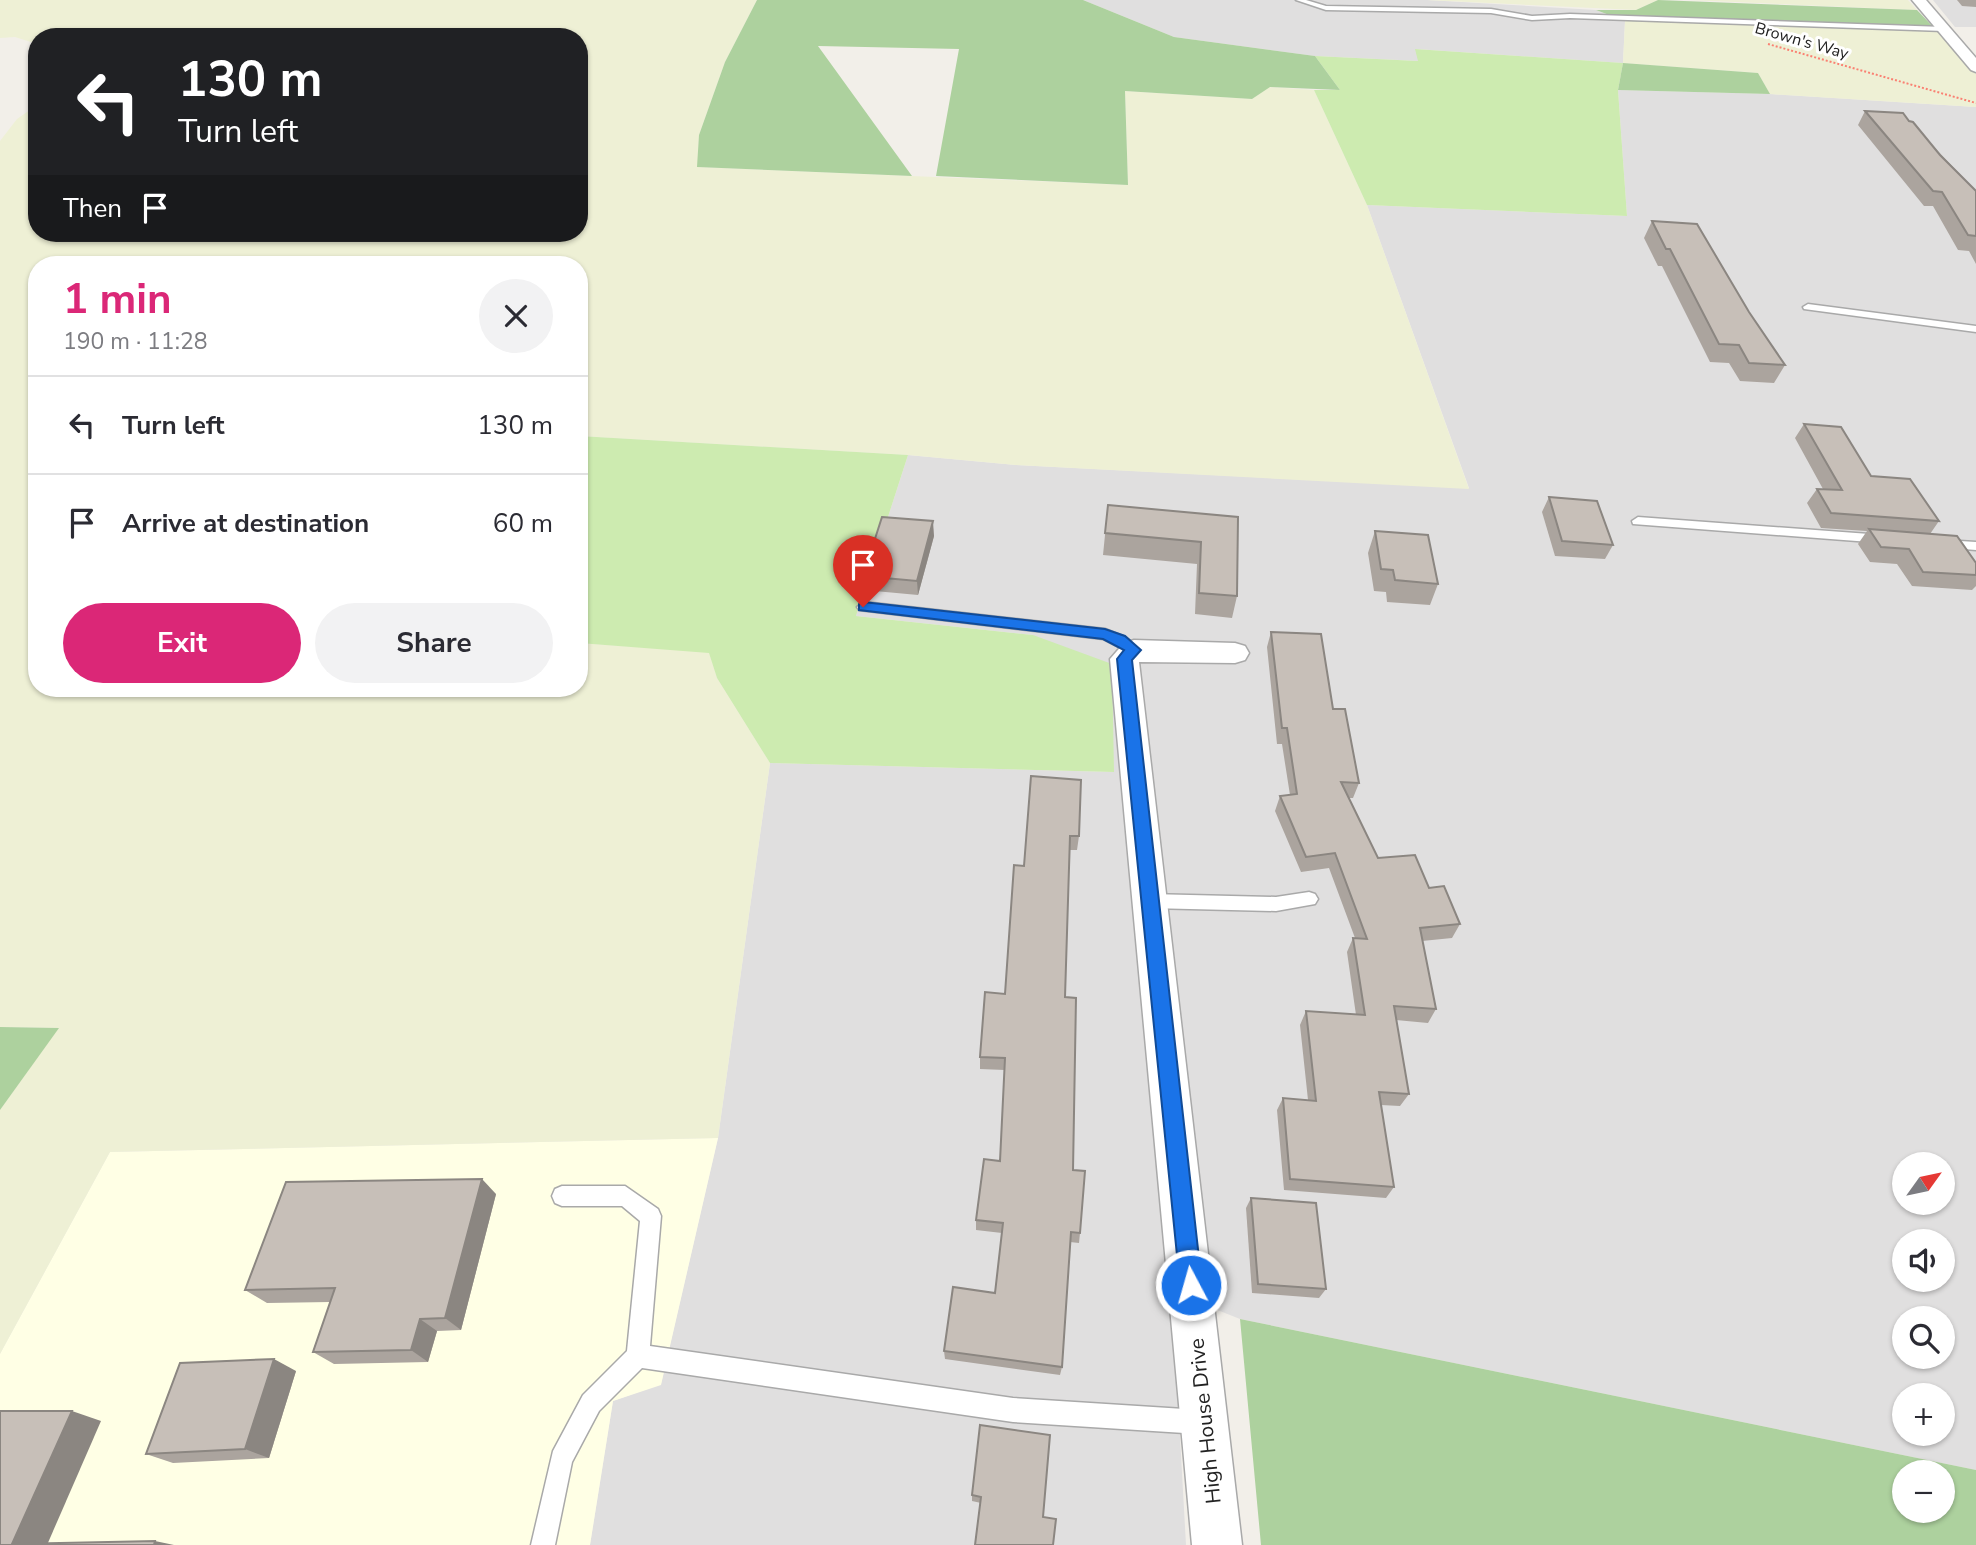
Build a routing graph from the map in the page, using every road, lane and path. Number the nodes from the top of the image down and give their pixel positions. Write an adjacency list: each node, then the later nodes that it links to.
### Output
1 (1298, 0): 3 (lane)
2 (1919, 0): 3 (street)
3 (1944, 29): 5 (street)
4 (1768, 44): 6 (path, Brown's Way)
5 (1976, 67)
6 (1976, 103)
7 (1808, 307): 8 (lane)
8 (1976, 329)
9 (1638, 521): 10 (lane)
10 (1895, 540)
11 (1936, 543): 12 (lane)
12 (1976, 546)
13 (863, 607): 14 (lane)
14 (1134, 650): 15 (street); 17 (street, High House Drive)
15 (1236, 653)
16 (1309, 899): 17 (lane)
17 (1149, 901): 20 (street, High House Drive)
18 (562, 1196): 19 (lane)
19 (638, 1356): 20 (lane); 21 (lane)
20 (1206, 1422): 22 (street, High House Drive)
21 (543, 1545)
22 (1217, 1545)

